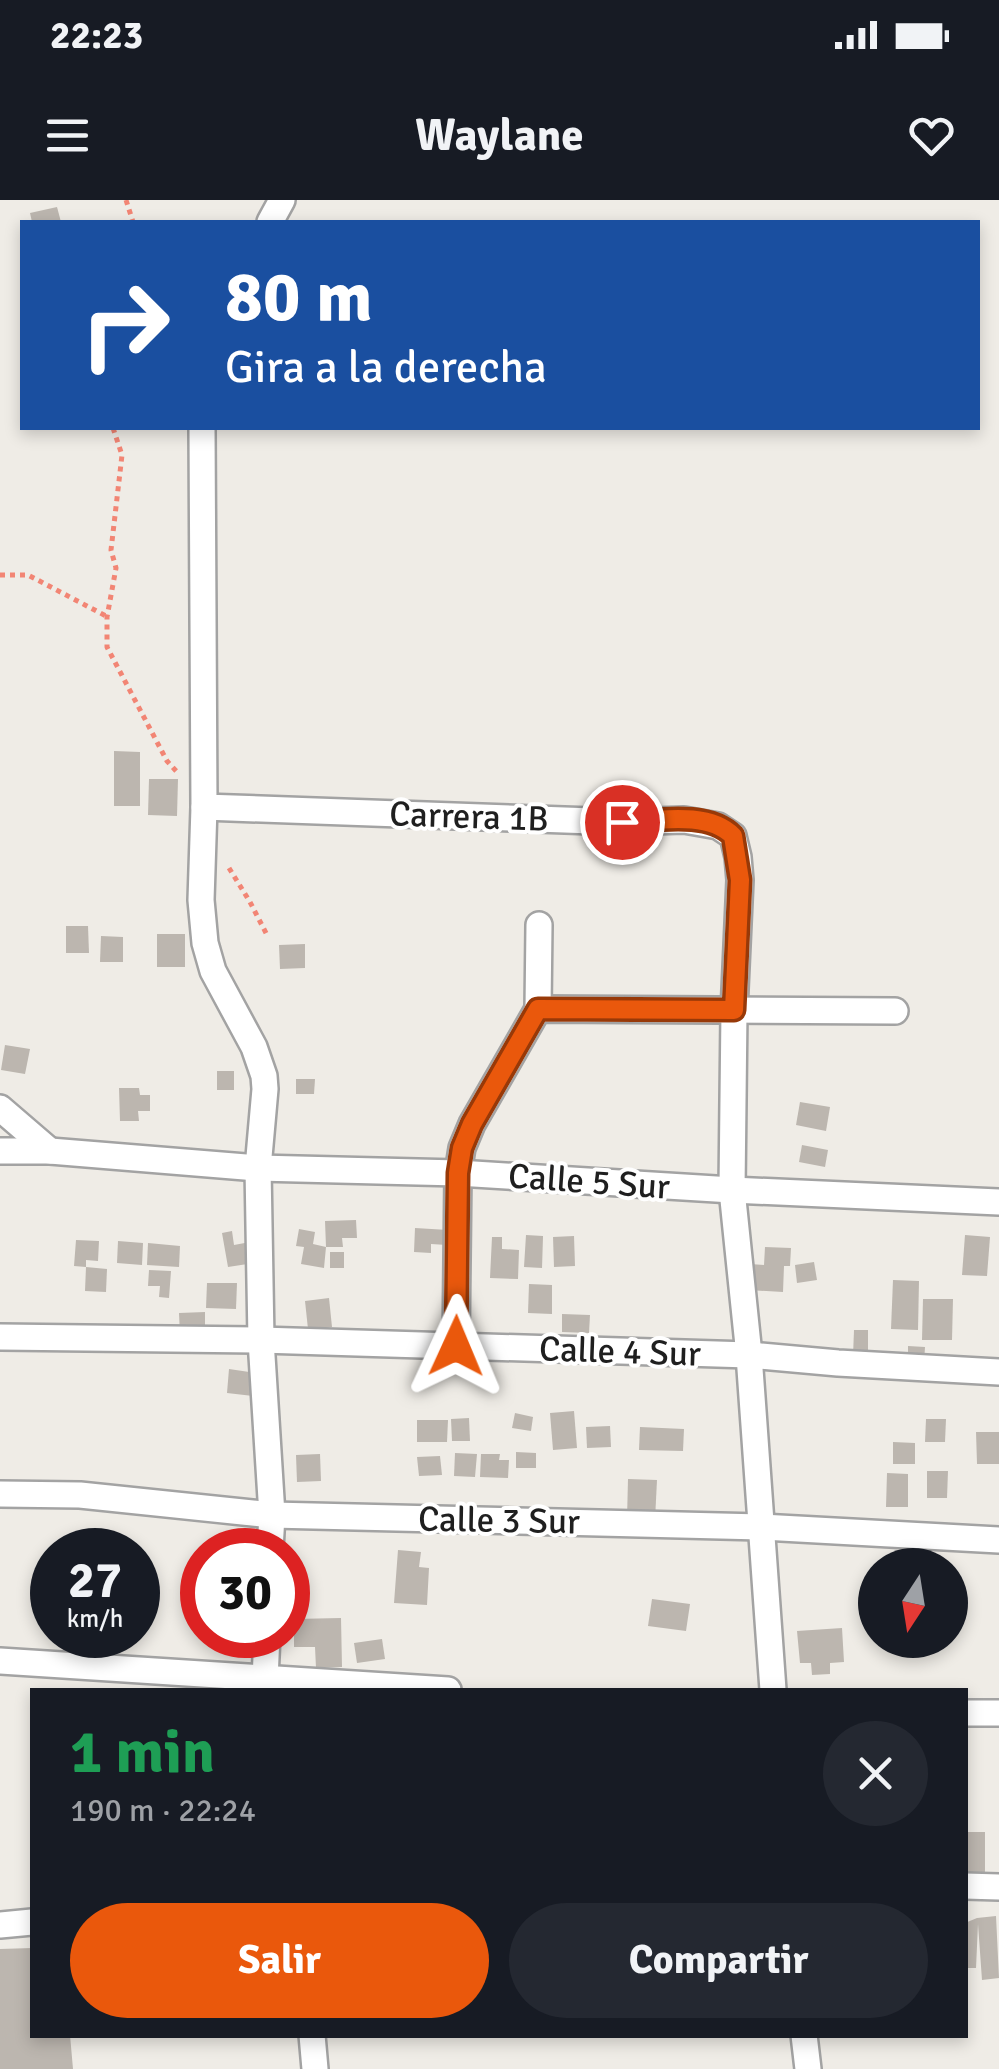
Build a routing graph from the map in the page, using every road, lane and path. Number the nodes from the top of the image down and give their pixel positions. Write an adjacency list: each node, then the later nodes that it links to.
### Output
1 (114, 430): 4 (path)
2 (202, 430): 5 (street)
3 (0, 575): 4 (path)
4 (107, 617): 5 (path)
5 (204, 807): 10 (street, Carrera 1B); 15 (street)
6 (222, 854): 8 (path)
7 (539, 925): 9 (street)
8 (267, 936)
9 (538, 1009): 10 (street); 16 (street)
10 (734, 1010): 11 (street); 17 (street, Carrera 1B)
11 (895, 1011)
12 (0, 1108): 14 (street)
13 (0, 1150): 14 (street, Calle 5 Sur)
14 (50, 1151): 15 (street, Calle 5 Sur)
15 (258, 1168): 16 (street, Calle 5 Sur); 20 (street)
16 (458, 1173): 17 (street, Calle 5 Sur); 21 (street)
17 (732, 1190): 18 (street, Calle 5 Sur); 22 (street, Carrera 1B)
18 (999, 1202)
19 (0, 1336): 20 (street, Calle 4 Sur)
20 (261, 1340): 21 (street, Calle 4 Sur); 25 (street)
21 (456, 1346): 22 (street, Calle 4 Sur)
22 (749, 1356): 23 (street, Calle 4 Sur); 26 (street, Carrera 1B)
23 (999, 1372)
24 (0, 1494): 25 (street, Calle 3 Sur)
25 (272, 1514): 26 (street, Calle 3 Sur); 27 (street)
26 (761, 1527): 28 (street, Calle 3 Sur); 33 (street, Carrera 1B)
27 (271, 1528)
28 (999, 1540)
29 (267, 1658): 31 (street)
30 (0, 1661): 31 (street)
31 (266, 1684): 32 (street)
32 (387, 1688)
33 (773, 1688)
34 (968, 1713): 35 (street)
35 (999, 1713)
36 (968, 1886): 37 (street)
37 (999, 1887)
38 (30, 1922): 39 (street)
39 (0, 1925)
40 (312, 2038): 42 (street)
41 (804, 2038): 43 (street)
42 (315, 2069)
43 (808, 2069)

